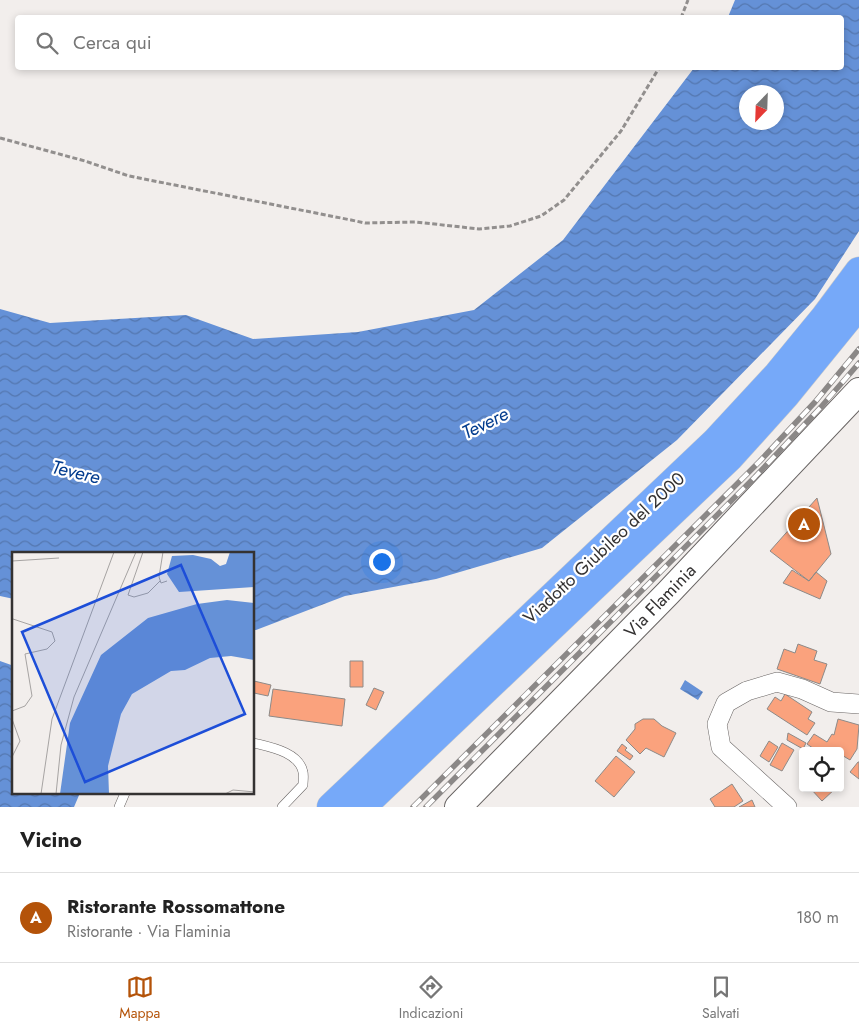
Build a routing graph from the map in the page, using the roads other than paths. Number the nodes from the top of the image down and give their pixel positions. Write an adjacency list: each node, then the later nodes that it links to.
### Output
1 (859, 270): 9 (highway, Viadotto Giubileo del 2000)
2 (859, 305): 10 (highway, Viadotto Giubileo del 2000)
3 (859, 391): 11 (street, Via Flaminia)
4 (859, 704): 12 (street)
5 (255, 742): 8 (lane)
6 (125, 794): 7 (lane)
7 (119, 807)
8 (282, 807)
9 (331, 807)
10 (362, 807)
11 (458, 807)
12 (787, 807)

